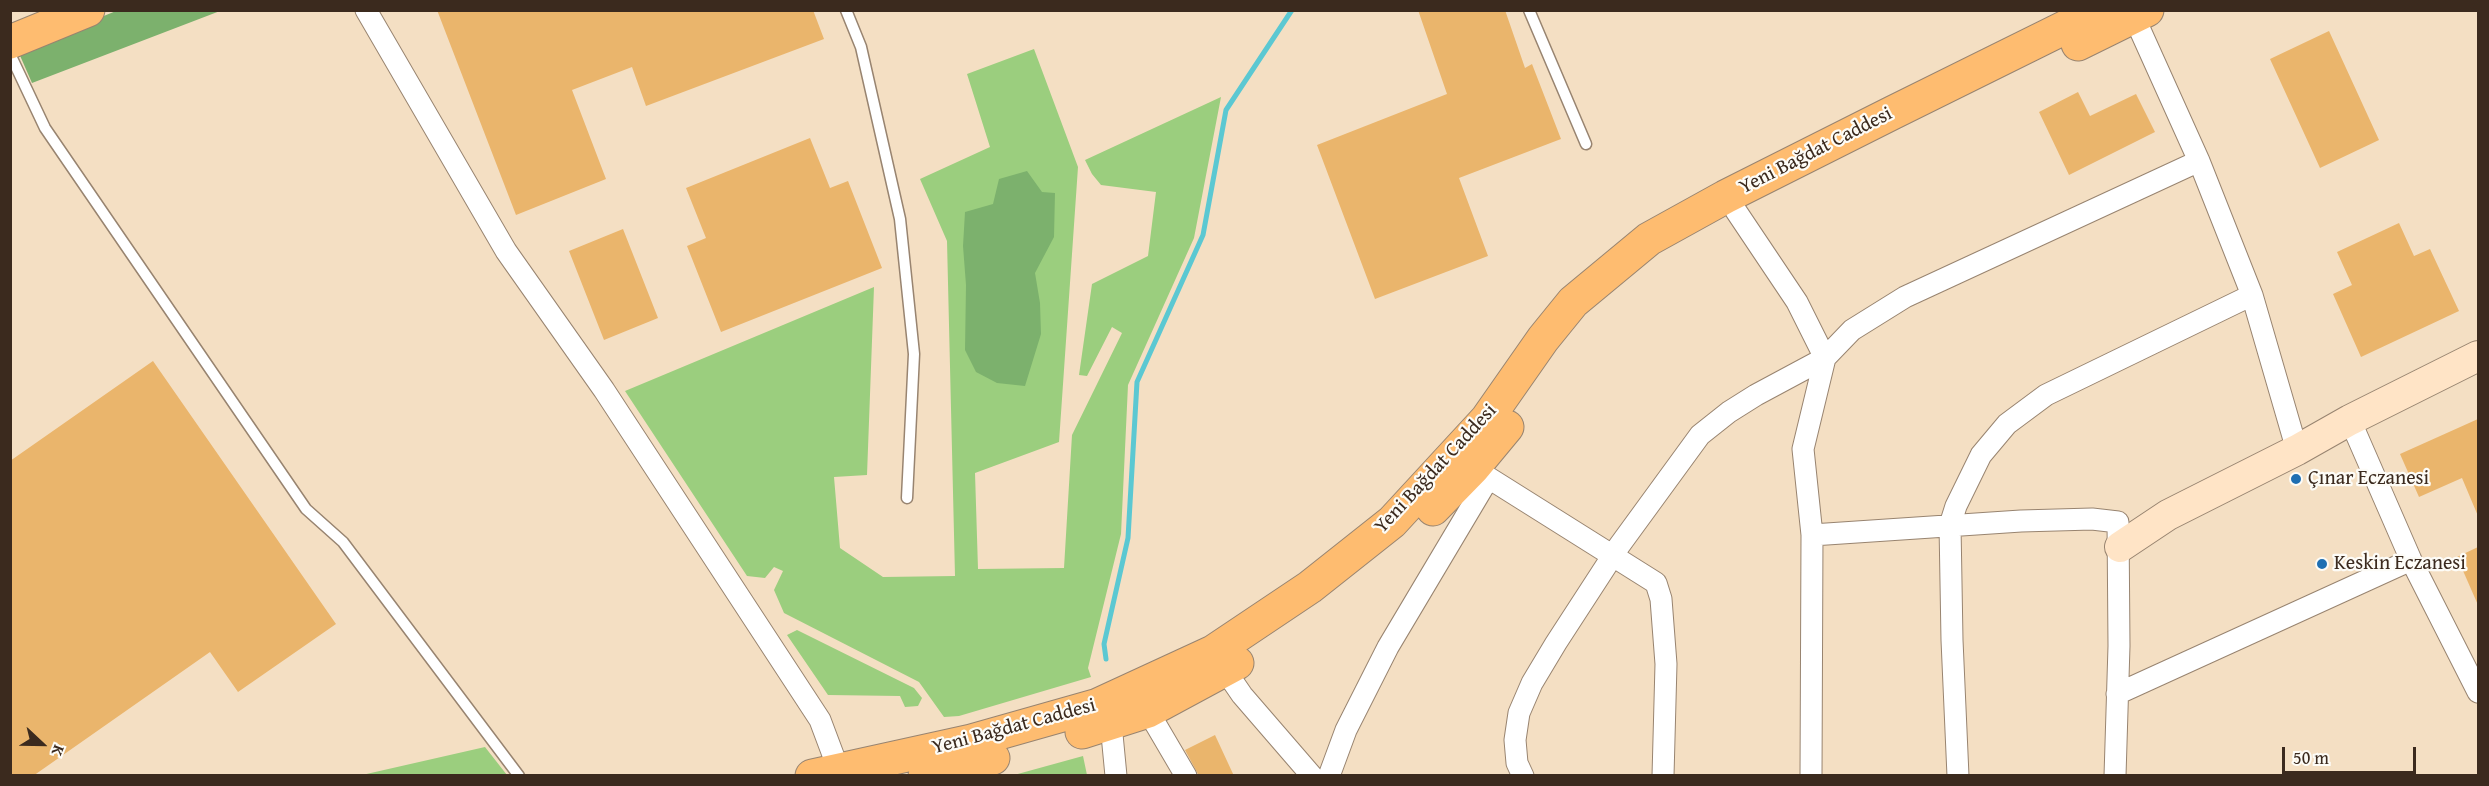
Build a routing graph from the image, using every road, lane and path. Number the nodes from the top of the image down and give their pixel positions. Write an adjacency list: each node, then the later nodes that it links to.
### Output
1 (366, 10): 30 (street)
2 (846, 10): 19 (lane)
3 (1529, 10): 9 (lane)
4 (2100, 10): 25 (main road, Yeni Bağdat Caddesi)
5 (80, 13): 7 (main road)
6 (2137, 13): 10 (street); 11 (main road, Yeni Bağdat Caddesi)
7 (10, 42)
8 (10, 54): 32 (lane)
9 (1586, 144)
10 (2199, 161): 12 (street); 15 (street)
11 (1736, 211): 15 (street); 18 (main road, Yeni Bağdat Caddesi)
12 (2252, 295): 17 (street); 20 (street)
13 (2478, 336): 17 (main road)
14 (2478, 356): 16 (main road)
15 (1825, 358): 21 (street); 23 (street)
16 (2350, 420): 17 (main road); 24 (street)
17 (2295, 443): 22 (main road)
18 (1481, 474): 23 (street); 25 (main road, Yeni Bağdat Caddesi); 36 (street)
19 (907, 498)
20 (1950, 525): 21 (street); 22 (street); 40 (street)
21 (1812, 535): 39 (street)
22 (2119, 535): 27 (street)
23 (1614, 555): 37 (street); 38 (street)
24 (2411, 560): 26 (street); 27 (street)
25 (1219, 662): 28 (main road, Yeni Bağdat Caddesi); 35 (street)
26 (2478, 692)
27 (2117, 694): 41 (street)
28 (1141, 700): 29 (main road, Yeni Bağdat Caddesi); 30 (main road, Yeni Bağdat Caddesi); 34 (street)
29 (1111, 724): 31 (main road, Yeni Bağdat Caddesi); 33 (street)
30 (830, 773)
31 (949, 773)
32 (519, 776)
33 (1116, 776)
34 (1186, 776)
35 (1312, 776)
36 (1329, 776)
37 (1523, 776)
38 (1663, 776)
39 (1811, 776)
40 (1958, 776)
41 (2115, 776)

